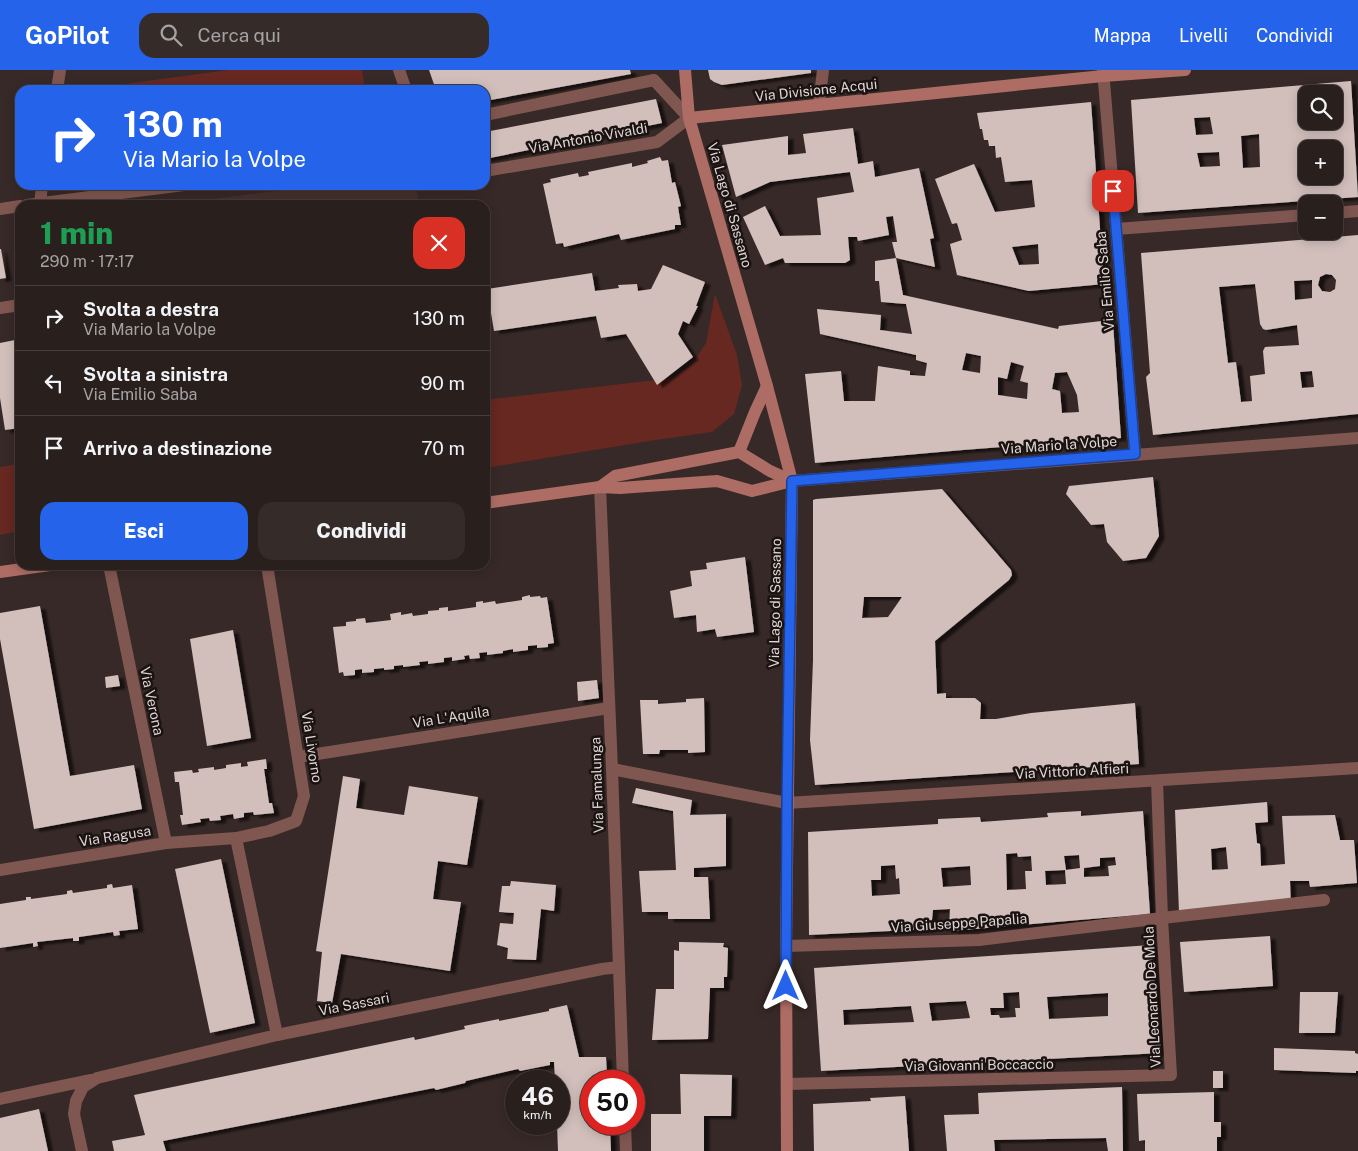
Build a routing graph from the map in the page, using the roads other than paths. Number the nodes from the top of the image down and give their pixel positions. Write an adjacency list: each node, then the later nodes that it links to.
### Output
1 (60, 70): 7 (street)
2 (399, 70): 8 (street)
3 (685, 70): 11 (main road, Via Lago di Sassano)
4 (823, 70): 9 (street)
5 (1185, 70): 6 (main road, Via Divisione Acqui)
6 (1103, 73): 9 (main road, Via Divisione Acqui); 20 (street, Via Emilio Saba)
7 (58, 85)
8 (404, 85)
9 (819, 105): 11 (main road, Via Divisione Acqui)
10 (490, 114): 11 (street)
11 (689, 118): 12 (street, Via Antonio Vivaldi); 23 (main road, Via Lago di Sassano)
12 (490, 171)
13 (145, 190): 14 (street)
14 (66, 200)
15 (15, 207): 16 (street)
16 (0, 209)
17 (1358, 211): 18 (street)
18 (1343, 212)
19 (1298, 216): 20 (street)
20 (1116, 229): 26 (street, Via Emilio Saba)
21 (15, 306): 22 (street)
22 (0, 308)
23 (768, 386): 25 (main road); 27 (main road, Via Lago di Sassano)
24 (1358, 438): 26 (street, Via Mario la Volpe)
25 (739, 452): 27 (main road); 28 (main road)
26 (1135, 454): 27 (street, Via Mario la Volpe)
27 (792, 481): 28 (main road); 39 (main road, Via Lago di Sassano)
28 (600, 488): 29 (main road); 34 (street, Via Famalunga)
29 (490, 503)
30 (15, 570): 33 (main road)
31 (110, 570): 41 (street, Via Verona)
32 (268, 570): 35 (street, Via Livorno)
33 (0, 572)
34 (609, 708): 35 (street, Via L'Aquila); 37 (street, Via Famalunga)
35 (298, 757): 40 (street, Via Livorno)
36 (1358, 768): 38 (street, Via Vittorio Alfieri)
37 (612, 769): 39 (street, Via Vittorio Alfieri); 46 (street, Via Famalunga)
38 (1157, 781): 39 (street, Via Vittorio Alfieri); 44 (street)
39 (787, 803): 45 (main road, Via Lago di Sassano)
40 (236, 838): 41 (street, Via Ragusa); 47 (street)
41 (166, 844): 42 (street, Via Ragusa)
42 (0, 870)
43 (1324, 900): 44 (street, Via Giuseppe Papalia)
44 (1162, 918): 45 (street, Via Giuseppe Papalia); 49 (street, Via Leonardo De Mola)
45 (786, 946): 51 (main road, Via Lago di Sassano)
46 (619, 967): 47 (street, Via Sassari); 48 (street, Via Famalunga)
47 (277, 1035): 50 (street, Via Sassari)
48 (623, 1070)
49 (1171, 1075): 51 (street, Via Giovanni Boccaccio)
50 (97, 1078): 52 (street, Via Sassari); 54 (street, Via Sassari)
51 (788, 1084): 56 (main road, Via Lago di Sassano)
52 (0, 1099)
53 (625, 1135): 55 (street)
54 (82, 1151)
55 (626, 1151)
56 (787, 1151)

